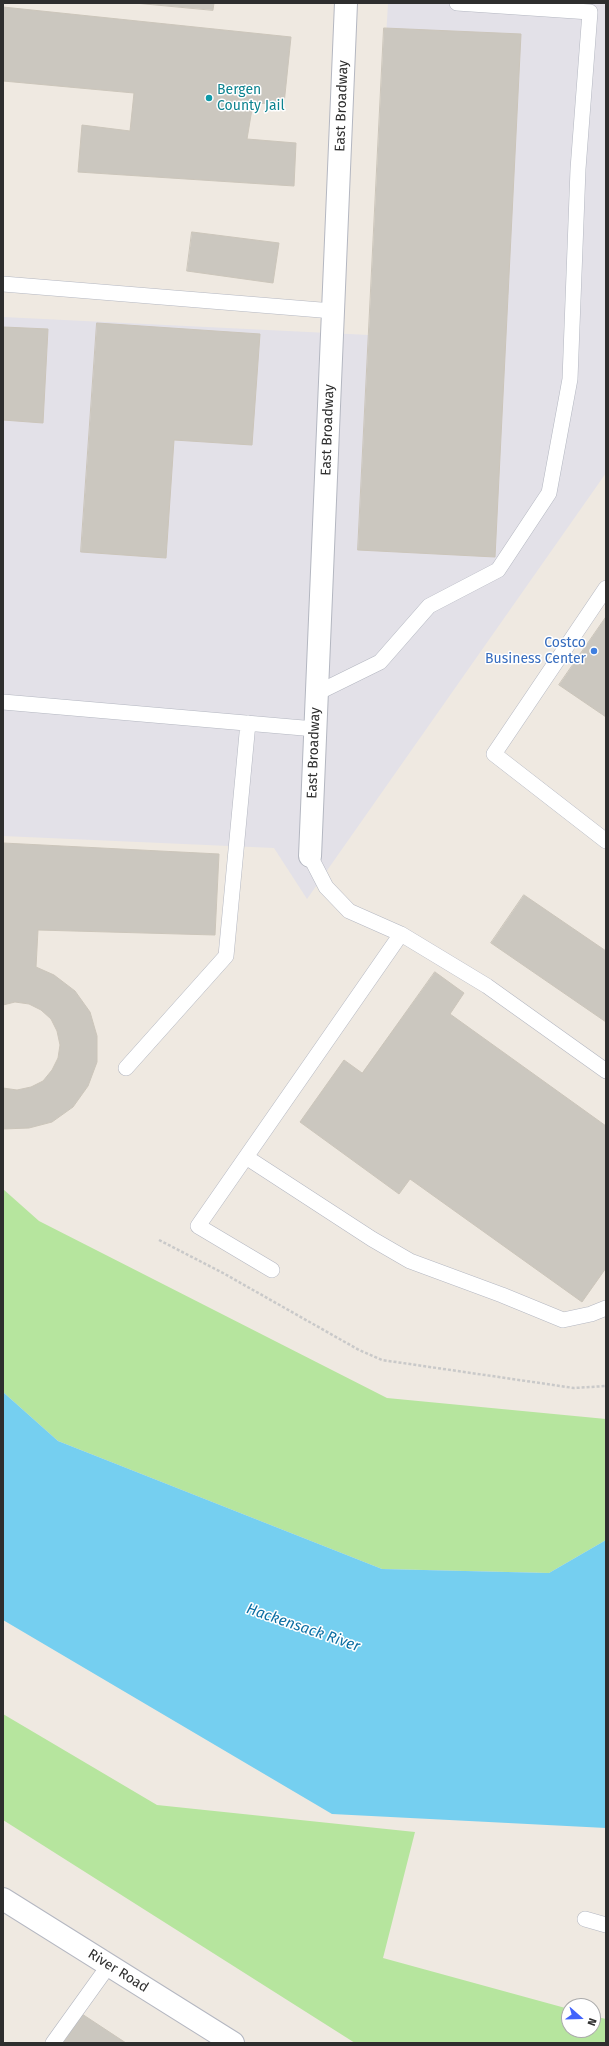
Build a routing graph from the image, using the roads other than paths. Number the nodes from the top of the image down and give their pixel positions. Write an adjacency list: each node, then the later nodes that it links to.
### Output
1 (346, 3): 5 (street, East Broadway)
2 (458, 3): 3 (lane)
3 (563, 7): 7 (lane)
4 (3, 284): 5 (lane)
5 (333, 310): 7 (street, East Broadway)
6 (606, 588): 11 (lane)
7 (316, 693): 10 (street, East Broadway)
8 (3, 702): 9 (lane)
9 (248, 723): 10 (lane); 14 (lane)
10 (315, 729): 12 (street, East Broadway)
11 (606, 841)
12 (310, 856): 13 (lane)
13 (401, 934): 15 (lane); 16 (lane)
14 (126, 1068)
15 (606, 1071)
16 (246, 1157): 17 (lane); 18 (lane)
17 (272, 1270)
18 (606, 1308)
19 (3, 1899): 22 (street, River Road)
20 (585, 1919): 21 (lane)
21 (606, 1924)
22 (109, 1965): 23 (lane); 24 (street, River Road)
23 (53, 2043)
24 (233, 2043)

